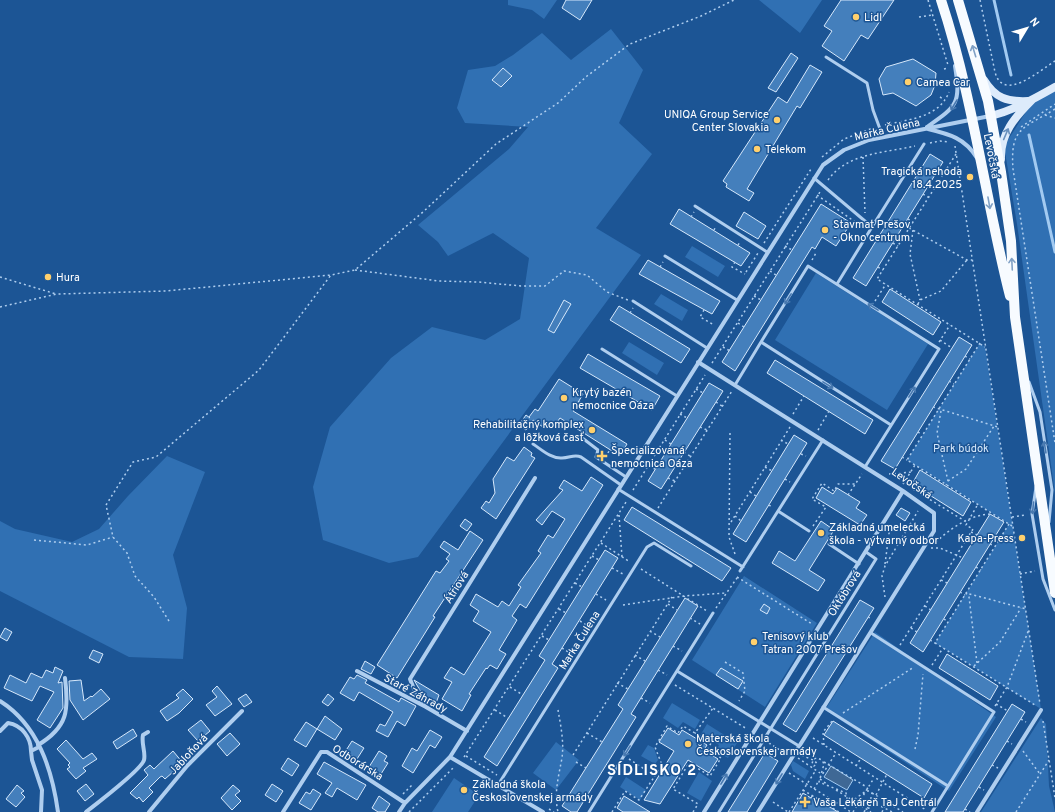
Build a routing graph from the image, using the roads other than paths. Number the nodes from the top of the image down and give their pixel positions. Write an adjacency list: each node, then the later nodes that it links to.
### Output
1 (941, 0): 3 (main road, Levočská)
2 (959, 2): 5 (main road, Levočská, one-way to 2)
3 (949, 26): 9 (main road, Levočská); 10 (street, one-way to 10)
4 (826, 57): 11 (lane)
5 (982, 77): 7 (street); 8 (main road, Levočská)
6 (1055, 87): 7 (street)
7 (1032, 100): 8 (street); 14 (street, one-way to 7)
8 (991, 116): 9 (street, Marka Čulena); 14 (main road, Levočská)
9 (972, 119): 10 (street, Marka Čulena); 13 (main road, Levočská)
10 (926, 129): 11 (street, Marka Čulena); 13 (street)
11 (884, 137): 15 (street, Marka Čulena)
12 (924, 144): 17 (lane)
13 (981, 165): 23 (main road, Levočská, one-way to 23)
14 (1001, 172): 23 (main road, Levočská, one-way to 14)
15 (814, 178): 17 (lane); 18 (street, Marka Čulena)
16 (695, 206): 18 (lane)
17 (872, 227): 20 (lane)
18 (767, 252): 21 (street, Marka Čulena)
19 (665, 256): 21 (lane)
20 (837, 284): 24 (lane, one-way to 24); 31 (lane, one-way to 20)
21 (737, 300): 25 (street, Marka Čulena)
22 (633, 301): 25 (lane)
23 (1015, 317): 28 (main road, Levočská)
24 (761, 342): 29 (lane); 31 (lane, one-way to 31)
25 (707, 348): 27 (street, Marka Čulena)
26 (602, 349): 30 (lane)
27 (698, 362): 29 (street); 30 (street, Marka Čulena)
28 (1022, 365): 36 (main road, Levočská); 43 (lane, one-way to 28)
29 (735, 386): 33 (street)
30 (677, 396): 37 (street, Marka Čulena)
31 (891, 425): 35 (lane)
32 (581, 437): 37 (lane)
33 (823, 440): 35 (street); 41 (lane)
34 (533, 444): 39 (lane)
35 (865, 467): 40 (street, Levočská)
36 (1038, 470): 43 (main road, Levočská); 51 (lane, one-way to 51)
37 (626, 477): 39 (street, Marka Čulena)
38 (535, 478): 58 (street, Átriová)
39 (620, 487): 48 (lane); 65 (street, Marka Čulena)
40 (902, 490): 45 (street, Októbrová); 53 (street, Levočská)
41 (778, 511): 42 (lane); 48 (lane)
42 (810, 531)
43 (1048, 542): 50 (main road, Levočská)
44 (829, 544): 46 (lane)
45 (866, 552): 46 (street, Októbrová); 63 (lane, Októbrová)
46 (859, 564): 62 (street, Októbrová)
47 (691, 566): 72 (lane, Marka Čulena)
48 (743, 567): 49 (lane)
49 (740, 571)
50 (1055, 593)
51 (1055, 610)
52 (713, 614): 55 (lane)
53 (871, 633): 59 (street, Levočská); 73 (lane)
54 (357, 671): 58 (street, Staré Záhrady)
55 (677, 671): 62 (lane); 82 (lane, one-way to 82)
56 (65, 678): 68 (street)
57 (0, 701): 68 (street)
58 (426, 707): 65 (street, Staré Záhrady)
59 (823, 707): 69 (street, Levočská); 73 (lane)
60 (1041, 709): 87 (street)
61 (242, 711): 78 (street, Jabloňová)
62 (759, 721): 63 (lane); 83 (street, Októbrová, one-way to 62)
63 (771, 728): 69 (lane); 84 (lane, Októbrová)
64 (0, 731): 67 (street)
65 (467, 731): 71 (street)
66 (148, 732): 77 (street)
67 (30, 740): 68 (lane); 70 (street)
68 (38, 745): 70 (street); 76 (street)
69 (799, 746): 85 (street, one-way to 85)
70 (31, 751): 75 (street)
71 (450, 757): 72 (street); 74 (street)
72 (498, 785): 81 (street)
73 (948, 786): 86 (lane)
74 (405, 803): 79 (street, Odborárska); 80 (street)
75 (41, 812)
76 (58, 812)
77 (86, 812)
78 (149, 812)
79 (283, 812)
80 (399, 812)
81 (543, 812)
82 (589, 812)
83 (704, 812)
84 (719, 812)
85 (758, 812)
86 (931, 812)
87 (977, 812)

